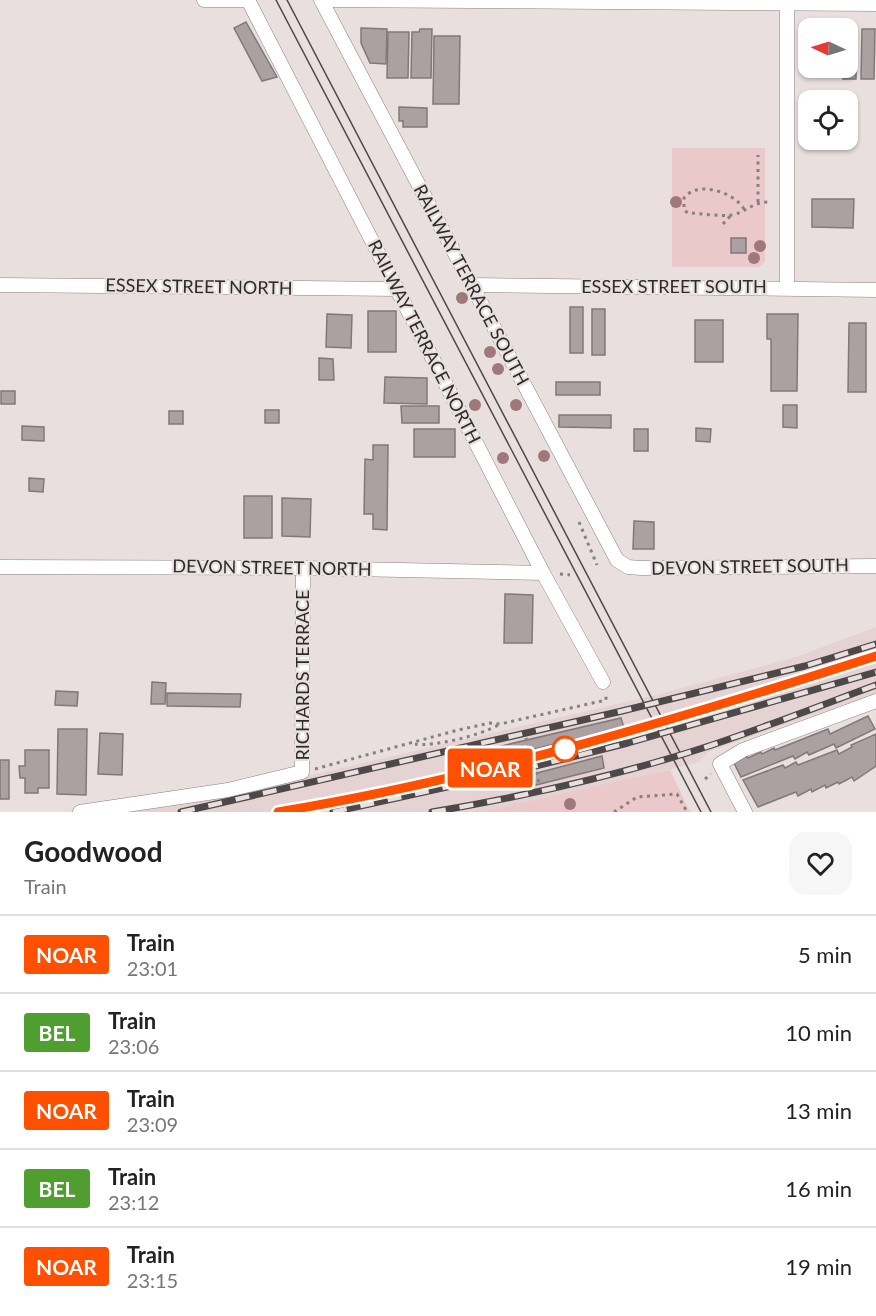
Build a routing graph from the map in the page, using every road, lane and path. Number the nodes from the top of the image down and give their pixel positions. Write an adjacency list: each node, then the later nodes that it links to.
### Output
1 (204, 0): 2 (street)
2 (249, 0): 15 (street, RAILWAY TERRACE NORTH)
3 (322, 0): 4 (street); 13 (street, RAILWAY TERRACE SOUTH)
4 (787, 2): 5 (street); 14 (street)
5 (876, 4)
6 (758, 155): 7 (path)
7 (758, 202): 8 (path); 9 (path)
8 (768, 202)
9 (744, 209): 10 (path); 10 (path)
10 (731, 215): 11 (path)
11 (723, 224)
12 (0, 285): 15 (street, ESSEX STREET NORTH)
13 (472, 285): 14 (street, ESSEX STREET SOUTH); 17 (street, RAILWAY TERRACE SOUTH)
14 (787, 288): 16 (street, ESSEX STREET SOUTH)
15 (398, 289): 21 (street, RAILWAY TERRACE NORTH)
16 (876, 290)
17 (625, 566): 18 (street, DEVON STREET SOUTH)
18 (876, 566)
19 (0, 567): 20 (street, DEVON STREET NORTH)
20 (303, 568): 21 (street, DEVON STREET NORTH); 30 (street, RICHARDS TERRACE)
21 (543, 573): 22 (street, RAILWAY TERRACE NORTH)
22 (604, 688): 24 (path)
23 (876, 701): 38 (street)
24 (500, 724): 26 (path); 26 (path)
25 (526, 738): 27 (path)
26 (414, 744): 30 (path)
27 (528, 745): 28 (path); 29 (path)
28 (530, 752)
29 (492, 754)
30 (302, 772): 35 (street, RICHARDS TERRACE)
31 (536, 772): 32 (path)
32 (538, 779): 33 (path); 34 (path)
33 (540, 786)
34 (502, 787)
35 (80, 812)
36 (614, 812): 37 (path)
37 (687, 812)
38 (745, 812)

